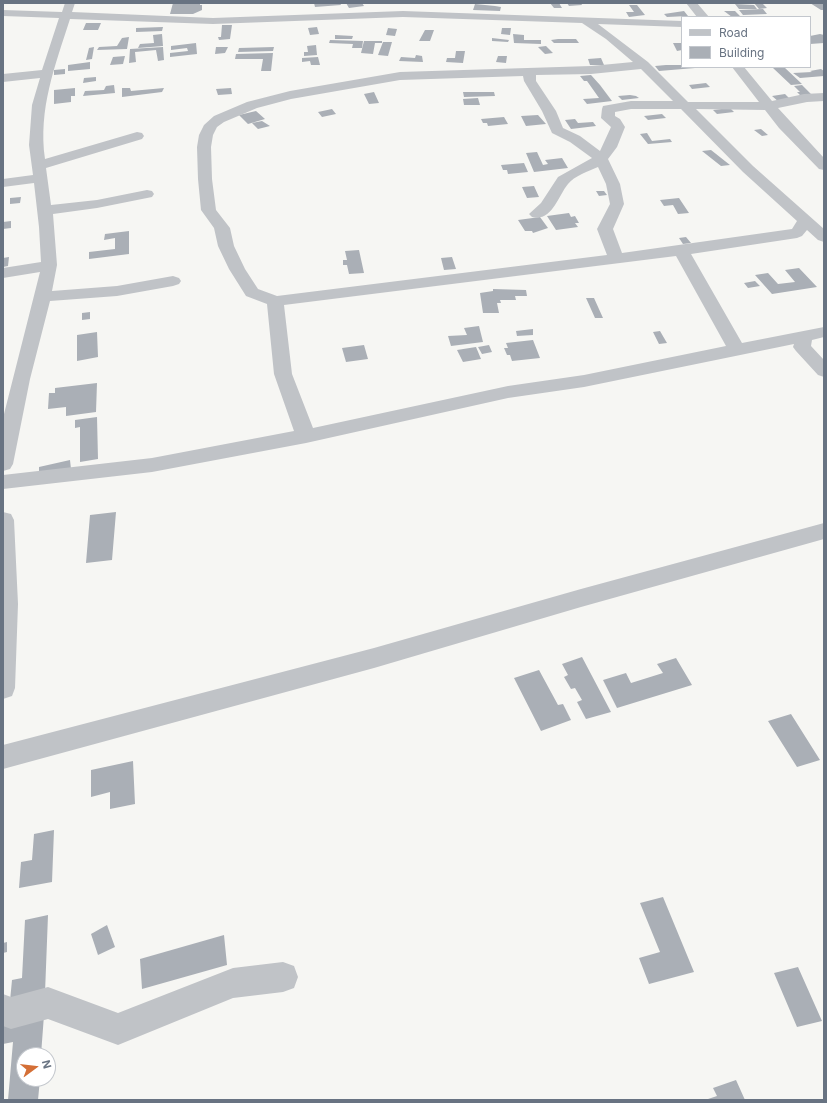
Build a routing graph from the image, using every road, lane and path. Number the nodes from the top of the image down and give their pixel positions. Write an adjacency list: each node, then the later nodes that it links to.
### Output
1 (518, 3): 7 (street)
2 (691, 3): 6 (street)
3 (67, 9): 5 (street); 9 (street); 14 (street)
4 (216, 9): 9 (street)
5 (3, 14)
6 (702, 16)
7 (523, 17): 8 (street); 9 (street)
8 (585, 20): 10 (street); 11 (street)
9 (213, 21)
10 (681, 24)
11 (644, 65): 13 (street); 17 (street)
12 (739, 68): 18 (street)
13 (529, 72): 20 (street); 35 (street)
14 (47, 73): 15 (street); 22 (street)
15 (3, 78)
16 (824, 97): 18 (street)
17 (684, 106): 18 (street); 20 (street); 27 (street)
18 (768, 106): 21 (street)
19 (137, 136): 22 (street)
20 (601, 159): 26 (street); 30 (street)
21 (824, 166)
22 (39, 172): 23 (street); 25 (street)
23 (3, 183)
24 (147, 194): 25 (street)
25 (44, 210): 31 (street)
26 (537, 214)
27 (805, 221): 28 (street); 29 (street)
28 (824, 237)
29 (681, 251): 30 (street); 38 (street)
30 (616, 259): 35 (street)
31 (49, 265): 32 (street); 34 (street)
32 (3, 273)
33 (173, 281): 34 (street)
34 (42, 296): 41 (street)
35 (275, 301): 40 (street)
36 (824, 332): 37 (street)
37 (804, 336): 38 (street); 39 (street)
38 (737, 350): 40 (street)
39 (824, 371)
40 (306, 436): 42 (street)
41 (3, 464)
42 (3, 482)
43 (3, 520): 45 (street)
44 (824, 531): 46 (street)
45 (3, 688)
46 (3, 757)
47 (283, 977): 48 (street)
48 (3, 1010)

